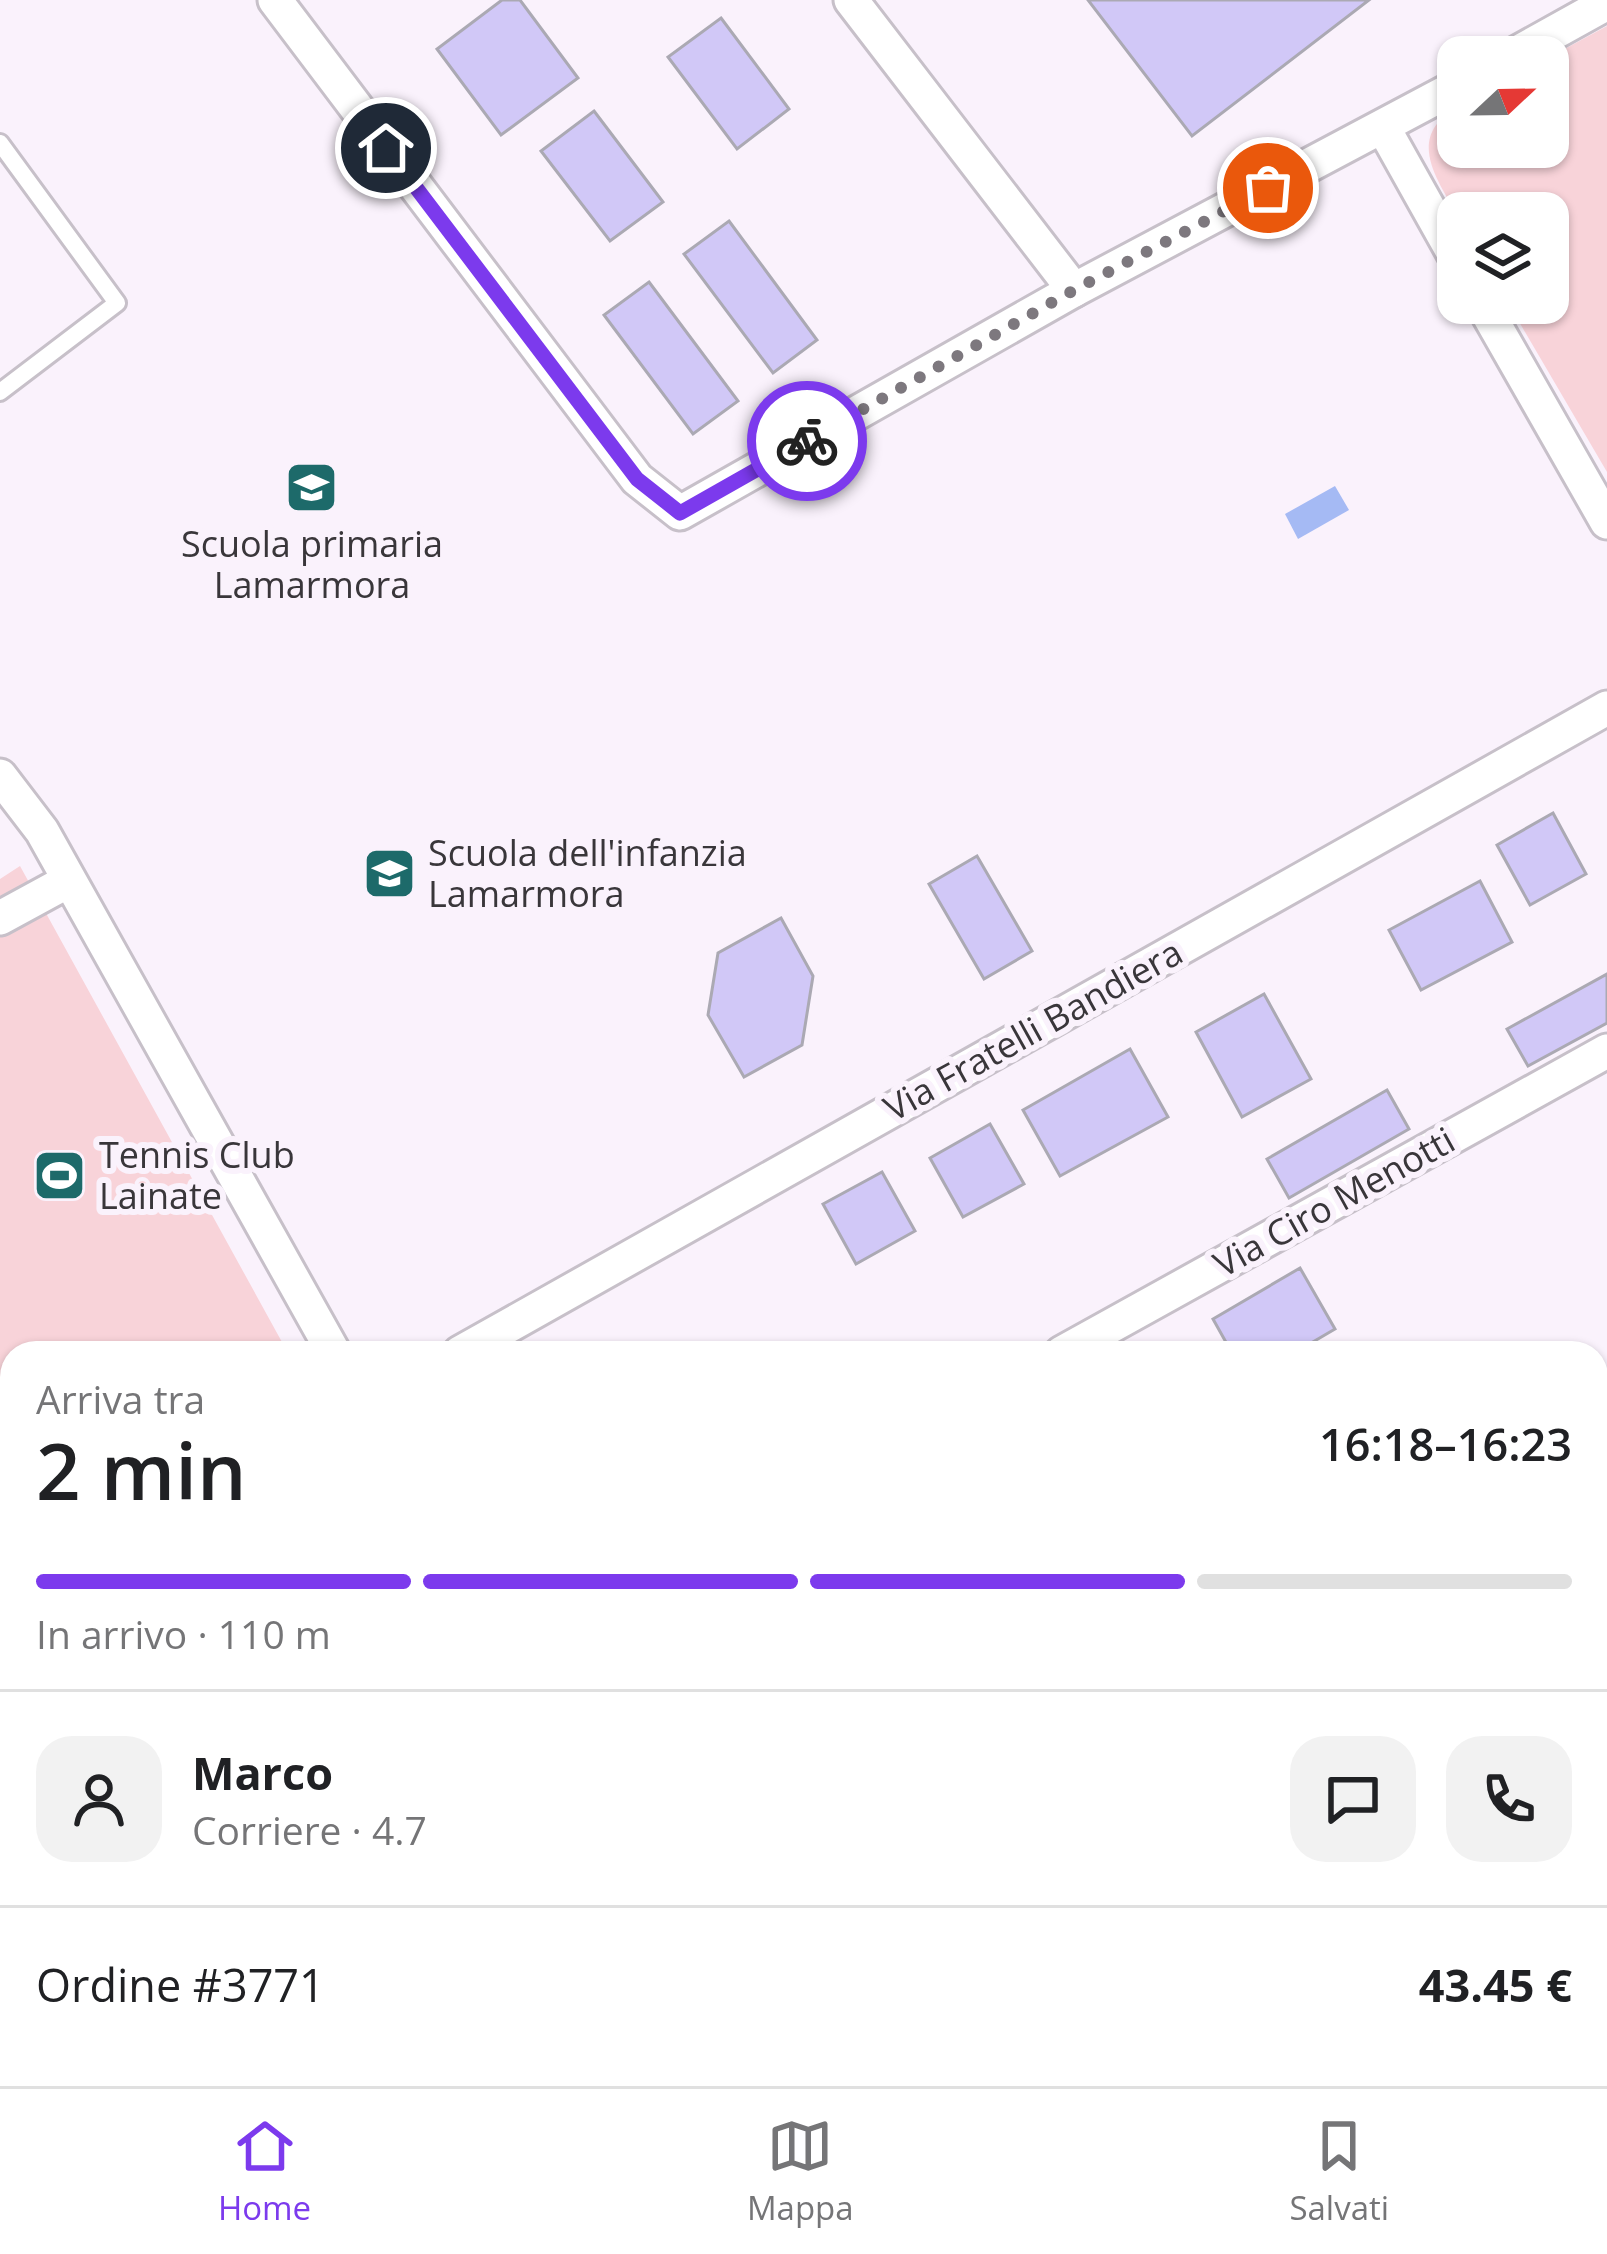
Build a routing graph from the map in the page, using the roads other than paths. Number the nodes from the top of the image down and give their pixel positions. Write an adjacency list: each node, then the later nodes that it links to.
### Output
1 (275, 0): 9 (street)
2 (851, 0): 9 (street)
3 (1607, 3): 4 (street)
4 (1548, 36)
5 (1437, 97): 6 (street)
6 (1383, 127): 8 (street); 9 (street)
7 (0, 143): 11 (lane)
8 (1437, 223)
9 (1074, 290)
10 (1494, 324): 12 (street)
11 (0, 392)
12 (1607, 522)
13 (1607, 708): 19 (street, Via Fratelli Bandiera)
14 (0, 776): 15 (street)
15 (68, 881): 16 (street); 18 (street)
16 (0, 918)
17 (1607, 1051): 20 (street, Via Ciro Menotti)
18 (327, 1341)
19 (481, 1341)
20 (1084, 1341)

